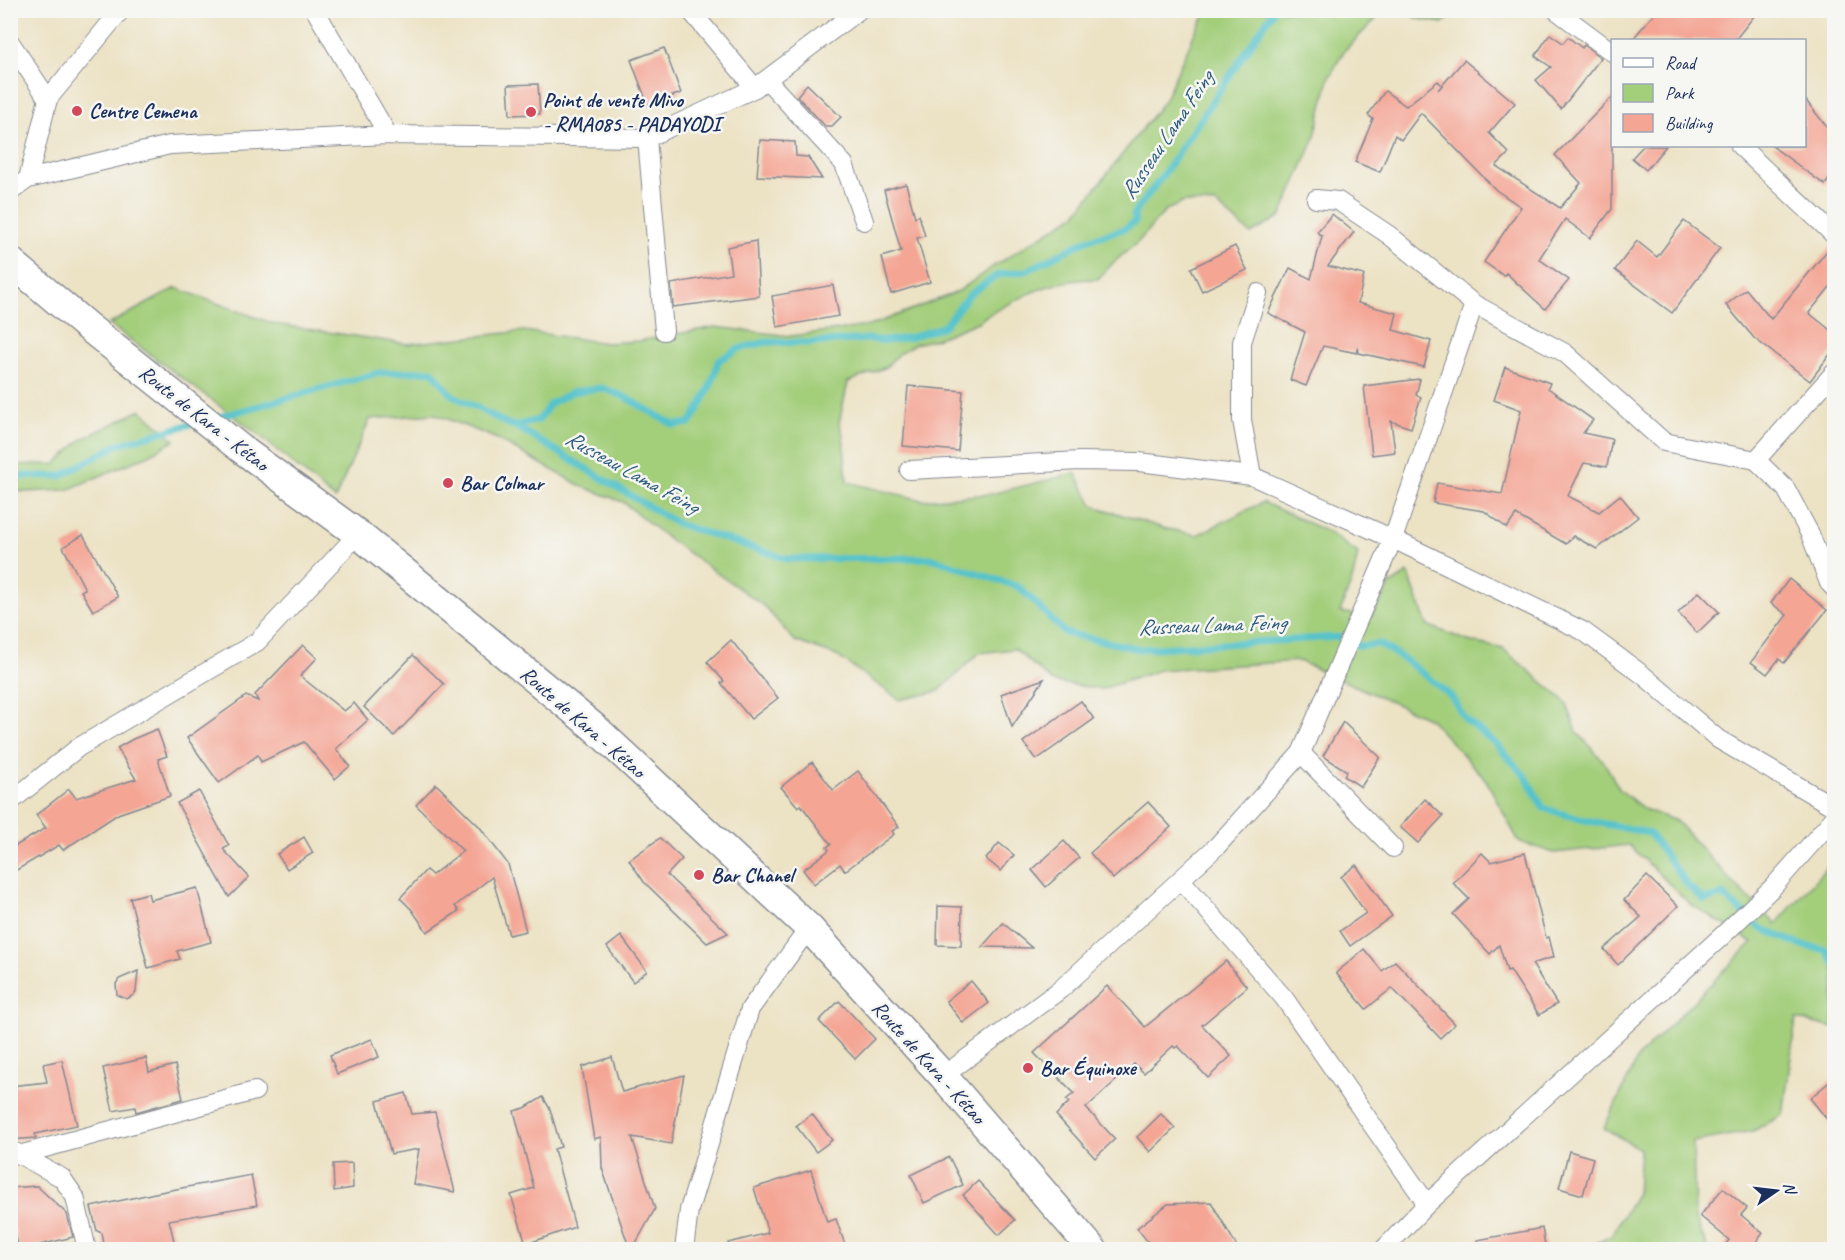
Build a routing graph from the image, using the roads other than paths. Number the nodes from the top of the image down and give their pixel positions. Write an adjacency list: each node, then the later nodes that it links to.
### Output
1 (121, 10): 9 (street)
2 (315, 10): 10 (street)
3 (690, 10): 8 (street)
4 (858, 10): 8 (street)
5 (1556, 10): 7 (street)
6 (10, 42): 9 (street)
7 (1611, 51)
8 (761, 84): 11 (street); 16 (street)
9 (48, 99): 13 (street)
10 (388, 135): 11 (street); 13 (street)
11 (647, 138): 21 (street)
12 (1741, 147): 17 (street)
13 (28, 179): 14 (street)
14 (10, 192)
15 (1316, 199): 20 (street)
16 (864, 221)
17 (1834, 235)
18 (10, 261): 26 (main road, Route de Kara - Kétao)
19 (1258, 293): 25 (street)
20 (1474, 304): 23 (street); 27 (street)
21 (664, 331)
22 (1834, 373): 23 (street)
23 (1756, 460): 28 (street)
24 (909, 470): 25 (street)
25 (1252, 476): 27 (street)
26 (358, 534): 30 (street); 35 (main road, Route de Kara - Kétao)
27 (1394, 539): 29 (street); 31 (street)
28 (1834, 588)
29 (1301, 753): 33 (street); 34 (street)
30 (10, 802)
31 (1834, 807)
32 (1834, 818): 39 (street)
33 (1393, 848)
34 (1181, 880): 36 (street); 39 (street)
35 (808, 928): 36 (main road, Route de Kara - Kétao); 41 (street)
36 (943, 1076): 42 (main road, Route de Kara - Kétao)
37 (255, 1090): 38 (street)
38 (15, 1152): 40 (street)
39 (1427, 1204): 43 (street)
40 (87, 1250)
41 (684, 1250)
42 (1093, 1250)
43 (1383, 1250)

